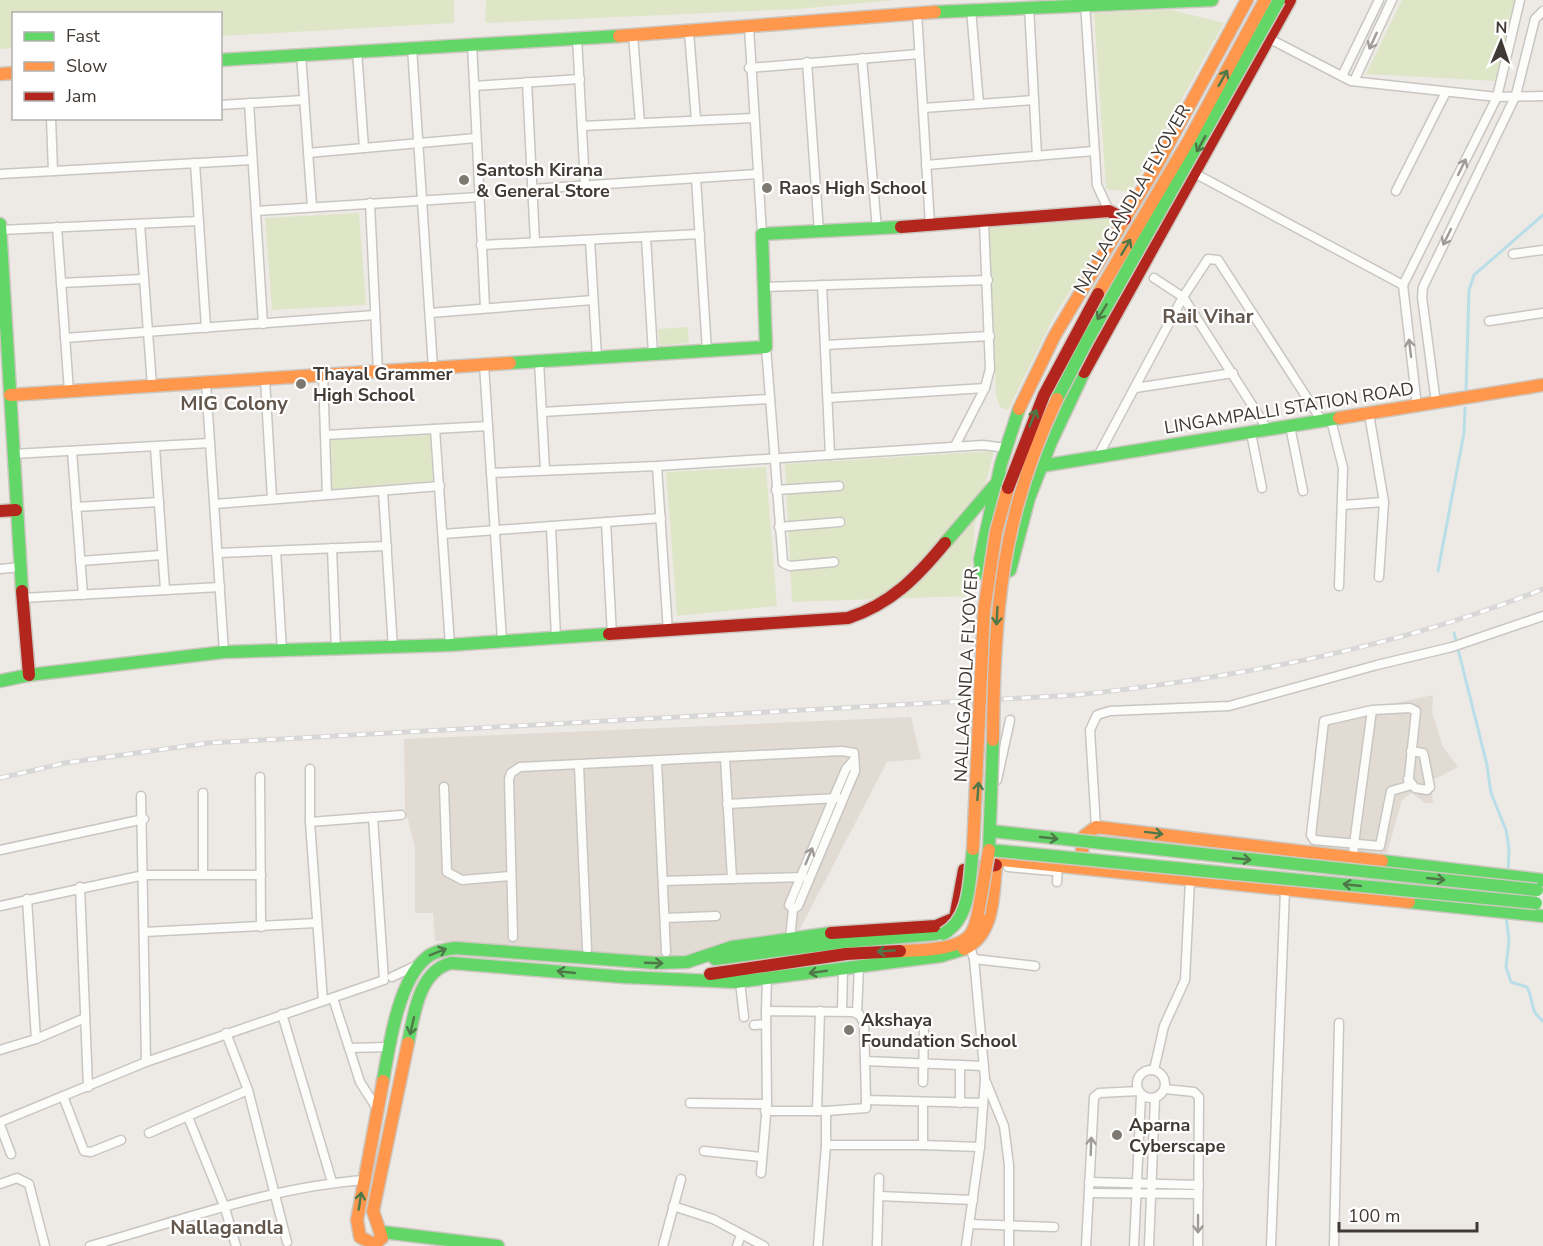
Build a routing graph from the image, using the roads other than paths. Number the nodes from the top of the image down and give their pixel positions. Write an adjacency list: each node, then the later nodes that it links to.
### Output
1 (1212, 0): 9 (street)
2 (1247, 0): 71 (street)
3 (1265, 0): 269 (street, NALLAGANDLA FLYOVER, one-way to 3, bridge)
4 (1279, 0): 228 (street, NALLAGANDLA FLYOVER, one-way to 228, bridge)
5 (1290, 0): 18 (street)
6 (1379, 0): 28 (street)
7 (1392, 0): 30 (street, one-way to 30)
8 (1520, 0): 36 (street)
9 (1085, 3): 10 (street); 51 (street)
10 (1029, 6): 11 (street); 38 (street)
11 (971, 9): 13 (street); 40 (street)
12 (1543, 11): 34 (street)
13 (916, 13): 14 (street); 23 (street)
14 (749, 27): 15 (street); 27 (street)
15 (688, 32): 16 (street); 45 (street)
16 (633, 35): 17 (street); 46 (street)
17 (577, 37): 19 (street); 29 (street)
18 (1270, 39): 28 (street); 60 (street)
19 (472, 43): 20 (street); 32 (street)
20 (412, 47): 21 (street); 49 (street)
21 (357, 51): 22 (street); 50 (street)
22 (301, 54): 25 (street); 37 (street)
23 (919, 54): 24 (street); 42 (street)
24 (862, 58): 26 (street); 78 (street)
25 (222, 60)
26 (807, 62): 27 (street); 80 (street)
27 (750, 68): 43 (street)
28 (1342, 76): 30 (street)
29 (580, 79): 31 (street); 47 (street)
30 (1354, 81): 33 (street)
31 (527, 82): 32 (street); 63 (street)
32 (474, 86): 48 (street)
33 (1446, 92): 36 (street); 64 (street)
34 (1516, 95): 35 (street); 36 (street); 133 (street, one-way to 133)
35 (1543, 96)
36 (1497, 97): 95 (street, one-way to 36)
37 (304, 100): 39 (street); 52 (street)
38 (1034, 100): 40 (street); 53 (street)
39 (249, 104): 41 (street); 54 (street)
40 (979, 104): 42 (street)
41 (222, 105)
42 (922, 108): 56 (street)
43 (753, 118): 45 (street); 59 (street)
44 (51, 120): 57 (street)
45 (696, 120): 46 (street)
46 (640, 123): 47 (street)
47 (582, 126): 62 (street)
48 (476, 138): 49 (street); 65 (street)
49 (418, 143): 50 (street); 66 (street)
50 (364, 148): 52 (street)
51 (1094, 151): 53 (street); 70 (street)
52 (308, 153): 68 (street)
53 (1037, 156): 56 (street)
54 (252, 160): 55 (street); 69 (street)
55 (195, 163): 57 (street); 72 (street)
56 (926, 165): 76 (street)
57 (53, 171): 58 (street)
58 (0, 174)
59 (757, 174): 61 (street); 82 (street)
60 (1196, 174): 95 (street); 117 (street)
61 (696, 178): 62 (street); 81 (street)
62 (585, 185): 63 (street)
63 (532, 189): 85 (street)
64 (1396, 190)
65 (479, 196): 66 (street); 86 (street)
66 (423, 200): 67 (street); 100 (street)
67 (369, 203): 68 (street); 102 (street)
68 (312, 207): 69 (street)
69 (256, 211): 104 (street)
70 (1109, 211): 71 (street); 73 (street)
71 (1125, 219): 110 (street)
72 (199, 221): 75 (street); 105 (street)
73 (984, 222): 76 (street); 91 (street)
74 (0, 224): 79 (street)
75 (140, 224): 77 (street); 90 (street)
76 (930, 225): 78 (street)
77 (57, 228): 79 (street); 93 (street)
78 (877, 229): 80 (street)
79 (0, 230): 92 (street)
80 (819, 232): 82 (street)
81 (700, 234): 83 (street); 113 (street)
82 (762, 234): 96 (street)
83 (646, 237): 84 (street); 114 (street)
84 (590, 240): 85 (street); 98 (street)
85 (535, 242): 86 (street)
86 (481, 245): 99 (street)
87 (1543, 250): 88 (street)
88 (1513, 254)
89 (1154, 278): 97 (street)
90 (144, 279): 93 (street); 106 (street)
91 (988, 280): 94 (street); 107 (street)
92 (2, 282): 108 (street)
93 (61, 283): 109 (street)
94 (822, 285): 96 (street); 111 (street)
95 (1403, 285): 134 (street, one-way to 95)
96 (764, 287): 112 (street)
97 (1184, 297): 121 (street); 128 (street); 137 (street)
98 (593, 300): 99 (street); 115 (street)
99 (485, 308): 100 (street)
100 (430, 313): 119 (street)
101 (1543, 313): 103 (street)
102 (375, 315): 104 (street); 120 (street)
103 (1489, 321)
104 (263, 324): 105 (street)
105 (206, 328): 106 (street)
106 (148, 332): 109 (street); 126 (street)
107 (990, 336): 111 (street); 127 (street)
108 (3, 338): 130 (street)
109 (65, 338): 129 (street)
110 (1051, 341): 117 (street); 147 (street)
111 (825, 345): 131 (street)
112 (766, 347): 113 (street); 132 (street)
113 (707, 351): 114 (street)
114 (653, 354): 115 (street)
115 (597, 358): 116 (street)
116 (539, 361): 118 (street); 135 (street)
117 (1088, 364): 154 (street)
118 (484, 365): 119 (street); 138 (street)
119 (433, 368): 120 (street)
120 (378, 372): 122 (street)
121 (1233, 373): 128 (street); 141 (street)
122 (323, 375): 123 (street); 143 (street)
123 (265, 379): 124 (street); 165 (street)
124 (206, 383): 126 (street); 144 (street)
125 (1543, 385): 133 (street, LINGAMPALLI STATION ROAD)
126 (152, 386): 129 (street)
127 (985, 388): 131 (street); 145 (street)
128 (1135, 388): 151 (street)
129 (69, 391): 130 (street)
130 (10, 395): 149 (street)
131 (828, 398): 150 (street)
132 (770, 399): 135 (street); 152 (street)
133 (1436, 403): 134 (street, LINGAMPALLI STATION ROAD)
134 (1417, 406): 136 (street, LINGAMPALLI STATION ROAD)
135 (542, 412): 155 (street)
136 (1369, 414): 137 (street, LINGAMPALLI STATION ROAD); 167 (street)
137 (1327, 420): 139 (street, LINGAMPALLI STATION ROAD); 169 (street)
138 (488, 426): 140 (street); 156 (street)
139 (1290, 426): 141 (street, LINGAMPALLI STATION ROAD); 163 (street)
140 (435, 429): 143 (street); 158 (street)
141 (1268, 430): 142 (street, LINGAMPALLI STATION ROAD)
142 (1251, 433): 151 (street, LINGAMPALLI STATION ROAD); 160 (street)
143 (324, 435): 164 (street)
144 (210, 443): 146 (street); 168 (street)
145 (954, 446): 147 (street); 150 (street)
146 (155, 447): 148 (street); 166 (street)
147 (1006, 448): 154 (street); 157 (street)
148 (72, 451): 149 (street); 170 (street)
149 (13, 454): 171 (street)
150 (830, 455): 152 (street)
151 (1098, 456): 154 (street, LINGAMPALLI STATION ROAD)
152 (774, 458): 153 (street); 162 (street)
153 (657, 466): 155 (street); 173 (street)
154 (1041, 466): 157 (street, LINGAMPALLI STATION ROAD); 157 (street)
155 (545, 470): 156 (street)
156 (491, 473): 178 (street)
157 (996, 484): 196 (street)
158 (440, 486): 161 (street); 179 (street)
159 (839, 486): 162 (street)
160 (1262, 488)
161 (383, 490): 164 (street); 180 (street)
162 (776, 490): 177 (street)
163 (1304, 491)
164 (327, 495): 165 (street)
165 (272, 499): 168 (street)
166 (159, 502): 170 (street); 184 (street)
167 (1384, 502): 169 (street); 189 (street)
168 (215, 504): 183 (street)
169 (1343, 505): 190 (street)
170 (76, 507): 185 (street)
171 (16, 510): 172 (street); 187 (street)
172 (0, 511)
173 (661, 518): 174 (street); 196 (street)
174 (606, 522): 176 (street); 197 (street)
175 (840, 522): 177 (street)
176 (551, 526): 178 (street); 198 (street)
177 (779, 527): 186 (street)
178 (495, 530): 179 (street); 199 (street)
179 (443, 534): 200 (street)
180 (387, 546): 181 (street); 201 (street)
181 (332, 548): 182 (street); 202 (street)
182 (276, 550): 183 (street); 203 (street)
183 (218, 553): 191 (street)
184 (162, 555): 185 (street); 192 (street)
185 (80, 561): 193 (street)
186 (834, 562)
187 (20, 567): 188 (street); 194 (street)
188 (0, 569)
189 (1379, 577)
190 (1339, 586)
191 (220, 587): 192 (street); 204 (street)
192 (165, 590): 193 (street)
193 (83, 595): 194 (street)
194 (22, 598): 205 (street)
195 (1543, 616): 227 (street)
196 (668, 632): 197 (street)
197 (612, 636): 198 (street)
198 (556, 638): 199 (street)
199 (502, 640): 200 (street)
200 (450, 645): 201 (street)
201 (393, 648): 202 (street)
202 (336, 650): 203 (street)
203 (282, 651): 204 (street)
204 (224, 652): 205 (street)
205 (29, 675): 206 (street)
206 (0, 681)
207 (1372, 710): 209 (street); 232 (street); 232 (street)
208 (1010, 720): 237 (street)
209 (1411, 751): 216 (street); 216 (street)
210 (725, 758): 211 (street); 212 (street); 222 (street)
211 (854, 760): 220 (street); 221 (street)
212 (657, 761): 213 (street); 247 (street)
213 (579, 765): 242 (street); 265 (street)
214 (310, 769): 226 (street)
215 (260, 777): 240 (street)
216 (1408, 779): 229 (street)
217 (444, 787): 242 (street)
218 (203, 793): 239 (street)
219 (141, 796): 225 (street)
220 (834, 797): 221 (street); 222 (street); 243 (street, one-way to 220)
221 (843, 799): 245 (street)
222 (728, 804): 244 (street)
223 (401, 815): 224 (street)
224 (373, 817): 226 (street); 279 (street)
225 (144, 819): 230 (street); 241 (street)
226 (310, 822): 260 (street)
227 (1098, 827): 232 (street, one-way to 232); 236 (street); 238 (street)
228 (990, 831): 231 (street, NALLAGANDLA FLYOVER, bridge); 253 (street, one-way to 253, bridge)
229 (1380, 846): 232 (street); 233 (street)
230 (0, 850)
231 (989, 850): 253 (street, one-way to 231, bridge); 276 (street, NALLAGANDLA FLYOVER, one-way to 276, bridge)
232 (1353, 851): 233 (street)
233 (1378, 860): 253 (street)
234 (1056, 865): 235 (street); 236 (street); 248 (street)
235 (1002, 866): 237 (street); 249 (street)
236 (1080, 868): 238 (street)
237 (964, 870): 251 (street)
238 (1100, 870): 246 (street)
239 (203, 874): 240 (street); 241 (street)
240 (261, 874): 261 (street)
241 (144, 876): 250 (street); 262 (street)
242 (510, 876): 263 (street)
243 (800, 876): 244 (street); 245 (street); 256 (street)
244 (732, 879): 247 (street)
245 (809, 879): 256 (street)
246 (1190, 880): 252 (street); 302 (street)
247 (663, 882): 259 (street)
248 (1057, 882)
249 (993, 886): 251 (street); 267 (street)
250 (80, 887): 254 (street); 287 (street)
251 (962, 888): 264 (street)
252 (1285, 890): 258 (street); 369 (street)
253 (1539, 891)
254 (27, 899): 255 (street); 293 (street)
255 (0, 906)
256 (793, 909): 264 (street)
257 (716, 916): 259 (street)
258 (1543, 916)
259 (665, 918): 266 (street)
260 (316, 923): 261 (street); 280 (street)
261 (261, 927): 262 (street)
262 (144, 932): 298 (street)
263 (513, 937)
264 (790, 939): 269 (street)
265 (588, 949)
266 (666, 952)
267 (972, 953): 271 (street); 272 (street); 301 (street)
268 (539, 954): 269 (street, one-way to 269); 270 (street, one-way to 268); 274 (street)
269 (687, 962)
270 (417, 965): 275 (street); 294 (street)
271 (860, 966): 273 (street); 285 (street)
272 (1035, 966)
273 (843, 968): 277 (street, one-way to 277); 283 (street)
274 (538, 969): 276 (street, one-way to 274); 353 (street, one-way to 353)
275 (392, 977)
276 (685, 978): 278 (street)
277 (767, 979): 278 (street); 281 (street)
278 (740, 981): 286 (street)
279 (333, 998): 280 (street); 295 (street)
280 (322, 1000): 284 (street)
281 (766, 1011): 282 (street); 289 (street)
282 (820, 1011): 283 (street); 318 (street)
283 (842, 1011): 285 (street)
284 (282, 1014): 292 (street); 333 (street)
285 (857, 1014): 297 (street)
286 (744, 1017)
287 (85, 1018): 293 (street); 305 (street)
288 (1339, 1023): 370 (street)
289 (766, 1024): 290 (street); 317 (street)
290 (754, 1025)
291 (924, 1026): 299 (street)
292 (226, 1033): 298 (street); 307 (street)
293 (36, 1039): 296 (street)
294 (389, 1047): 295 (street); 316 (street)
295 (349, 1048): 316 (street)
296 (0, 1050)
297 (865, 1061): 299 (street); 311 (street)
298 (146, 1062): 305 (street)
299 (923, 1063): 300 (street); 304 (street)
300 (960, 1065): 301 (street); 314 (street)
301 (984, 1066): 303 (street)
302 (1154, 1070): 306 (street); 308 (street)
303 (985, 1079): 315 (street); 349 (street)
304 (923, 1082)
305 (88, 1087): 309 (street)
306 (1165, 1089): 310 (street); 338 (street)
307 (248, 1090): 319 (street); 339 (street)
308 (1140, 1093): 310 (street); 334 (street, one-way to 308); 335 (street)
309 (63, 1096): 320 (street); 322 (street)
310 (1155, 1098): 336 (street)
311 (866, 1100): 312 (street); 318 (street)
312 (923, 1102): 314 (street); 324 (street)
313 (690, 1103): 317 (street)
314 (960, 1103): 315 (street)
315 (983, 1103): 325 (street)
316 (376, 1107): 332 (street)
317 (766, 1108): 318 (street); 328 (street)
318 (822, 1111): 323 (street)
319 (188, 1117): 321 (street); 347 (street)
320 (0, 1124): 327 (street)
321 (149, 1132)
322 (121, 1140)
323 (826, 1144): 324 (street); 361 (street)
324 (923, 1145): 325 (street)
325 (980, 1147): 345 (street)
326 (704, 1150): 328 (street)
327 (11, 1154)
328 (761, 1157): 329 (street)
329 (761, 1173)
330 (879, 1178): 344 (street)
331 (681, 1179): 346 (street)
332 (363, 1180): 333 (street); 353 (street, one-way to 332)
333 (332, 1182): 339 (street)
334 (1089, 1182): 335 (street); 340 (street)
335 (1137, 1182): 336 (street); 341 (street)
336 (1152, 1183): 338 (street); 342 (street)
337 (0, 1184): 354 (street)
338 (1198, 1185): 343 (street)
339 (276, 1193): 347 (street); 352 (street)
340 (1089, 1193): 341 (street); 365 (street)
341 (1136, 1194): 342 (street); 366 (street)
342 (1150, 1194): 343 (street); 367 (street)
343 (1198, 1194): 368 (street, one-way to 368)
344 (879, 1196): 345 (street); 362 (street)
345 (973, 1200): 348 (street)
346 (673, 1206): 351 (street); 358 (street)
347 (225, 1208): 355 (street); 356 (street)
348 (969, 1224): 349 (street); 363 (street)
349 (1010, 1226): 350 (street); 364 (street)
350 (1054, 1227)
351 (741, 1235): 359 (street); 360 (street)
352 (287, 1242)
353 (370, 1242): 357 (street)
354 (45, 1246)
355 (90, 1246)
356 (236, 1246)
357 (498, 1246)
358 (663, 1246)
359 (737, 1246)
360 (764, 1246)
361 (818, 1246)
362 (878, 1246)
363 (966, 1246)
364 (1009, 1246)
365 (1086, 1246)
366 (1134, 1246)
367 (1149, 1246)
368 (1198, 1246)
369 (1271, 1246)
370 (1334, 1246)

